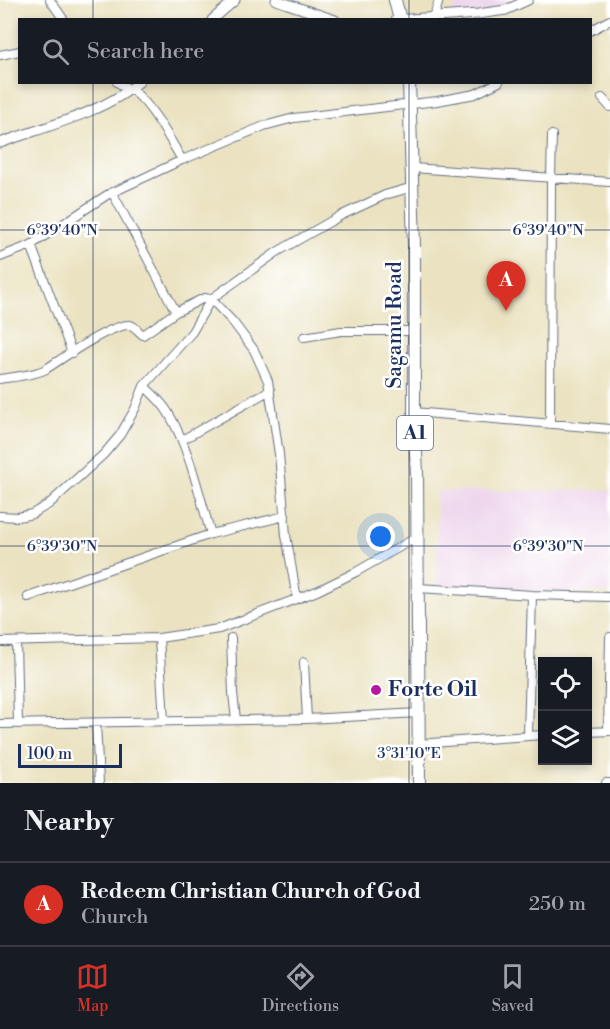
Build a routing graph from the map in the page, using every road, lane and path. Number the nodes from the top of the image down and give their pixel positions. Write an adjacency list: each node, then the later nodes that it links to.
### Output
1 (50, 0): 7 (street)
2 (235, 0): 8 (street)
3 (276, 0): 9 (street)
4 (395, 0): 10 (highway)
5 (439, 0): 11 (street)
6 (528, 0): 12 (street)
7 (63, 18)
8 (214, 18)
9 (328, 18)
10 (398, 18)
11 (434, 18)
12 (442, 18)
13 (610, 20): 14 (street)
14 (592, 30)
15 (18, 51): 16 (street)
16 (0, 55)
17 (120, 84): 21 (street)
18 (137, 84): 21 (street)
19 (409, 84): 23 (highway, Sagamu Road / A1)
20 (495, 84): 23 (street)
21 (131, 90): 26 (street); 27 (street)
22 (602, 98): 24 (street)
23 (411, 103): 27 (street); 28 (highway, Sagamu Road / A1)
24 (610, 107)
25 (552, 135): 29 (street)
26 (0, 143)
27 (182, 160): 32 (street)
28 (413, 168): 29 (street); 31 (highway, Sagamu Road / A1)
29 (550, 179): 30 (street); 44 (street)
30 (610, 182)
31 (413, 187): 35 (street); 37 (highway, Sagamu Road / A1)
32 (112, 192): 33 (street); 36 (street)
33 (32, 245): 34 (street); 39 (street)
34 (0, 257)
35 (210, 299): 36 (street); 41 (street); 42 (street)
36 (176, 312): 39 (street)
37 (413, 331): 38 (street); 43 (highway, Sagamu Road / A1)
38 (304, 338)
39 (72, 352): 40 (street)
40 (0, 379)
41 (144, 386): 46 (street); 47 (street)
42 (270, 390): 46 (street); 48 (street)
43 (414, 412): 44 (street); 50 (highway, Sagamu Road / A1)
44 (550, 424): 45 (street)
45 (610, 429)
46 (182, 440): 49 (street)
47 (0, 516)
48 (285, 516): 49 (street); 55 (street)
49 (211, 534): 53 (street)
50 (417, 537): 51 (highway, Sagamu Road / A1); 55 (street)
51 (418, 588): 52 (street); 62 (highway, Sagamu Road / A1)
52 (532, 595): 54 (street); 72 (street)
53 (28, 597)
54 (610, 597)
55 (297, 599): 57 (street)
56 (610, 637): 69 (street)
57 (159, 638): 60 (street); 65 (street)
58 (231, 638): 64 (street)
59 (0, 642): 60 (street)
60 (16, 643): 68 (street)
61 (304, 662): 63 (street)
62 (419, 713): 63 (street); 73 (highway, Sagamu Road / A1)
63 (307, 719): 64 (street)
64 (236, 720): 65 (street)
65 (164, 722): 66 (street)
66 (96, 723): 68 (street); 74 (street)
67 (0, 724): 68 (street)
68 (18, 724)
69 (609, 731): 70 (street)
70 (592, 732)
71 (538, 735): 72 (street)
72 (528, 736): 73 (street)
73 (418, 744): 75 (highway, Sagamu Road / A1)
74 (99, 783)
75 (419, 783)

